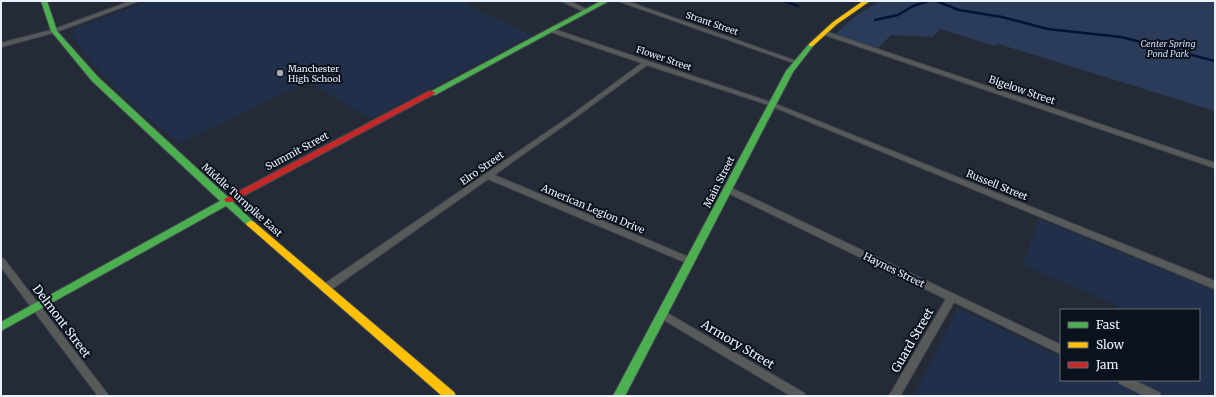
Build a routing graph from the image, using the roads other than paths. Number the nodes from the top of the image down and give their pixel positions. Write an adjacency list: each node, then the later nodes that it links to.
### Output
1 (44, 1): 9 (main road, Middle Turnpike East)
2 (136, 1): 9 (street)
3 (564, 1): 7 (street)
4 (606, 1): 7 (main road, Summit Street)
5 (622, 1): 13 (street, Strant Street)
6 (867, 1): 10 (main road, Main Street)
7 (587, 11): 8 (main road, Summit Street)
8 (550, 30): 12 (street, Flower Street); 18 (main road, Summit Street)
9 (54, 31): 11 (street); 18 (main road, Middle Turnpike East)
10 (824, 33): 13 (main road, Main Street); 15 (street, Bigelow Street)
11 (1, 45)
12 (647, 62): 14 (street, Flower Street); 16 (street, Elro Street)
13 (796, 62): 14 (main road, Main Street)
14 (771, 104): 17 (main road, Main Street); 21 (street, Russell Street)
15 (1215, 166)
16 (488, 176): 20 (street, American Legion Drive); 22 (street, Elro Street)
17 (727, 189): 20 (main road, Main Street); 23 (street, Haynes Street)
18 (226, 202): 22 (main road, Middle Turnpike East); 24 (main road, Summit Street)
19 (1, 261): 24 (street, Delmont Street)
20 (690, 261): 25 (main road, Main Street)
21 (1215, 285)
22 (326, 288): 30 (main road, Middle Turnpike East)
23 (952, 297): 27 (street, Haynes Street); 33 (street, Guard Street)
24 (35, 307): 26 (main road, Summit Street); 29 (street, Delmont Street)
25 (662, 314): 31 (main road, Main Street); 32 (street, Armory Street)
26 (1, 327)
27 (1060, 350)
28 (1125, 381): 34 (street)
29 (104, 396)
30 (450, 396)
31 (619, 396)
32 (800, 396)
33 (894, 396)
34 (1156, 396)

